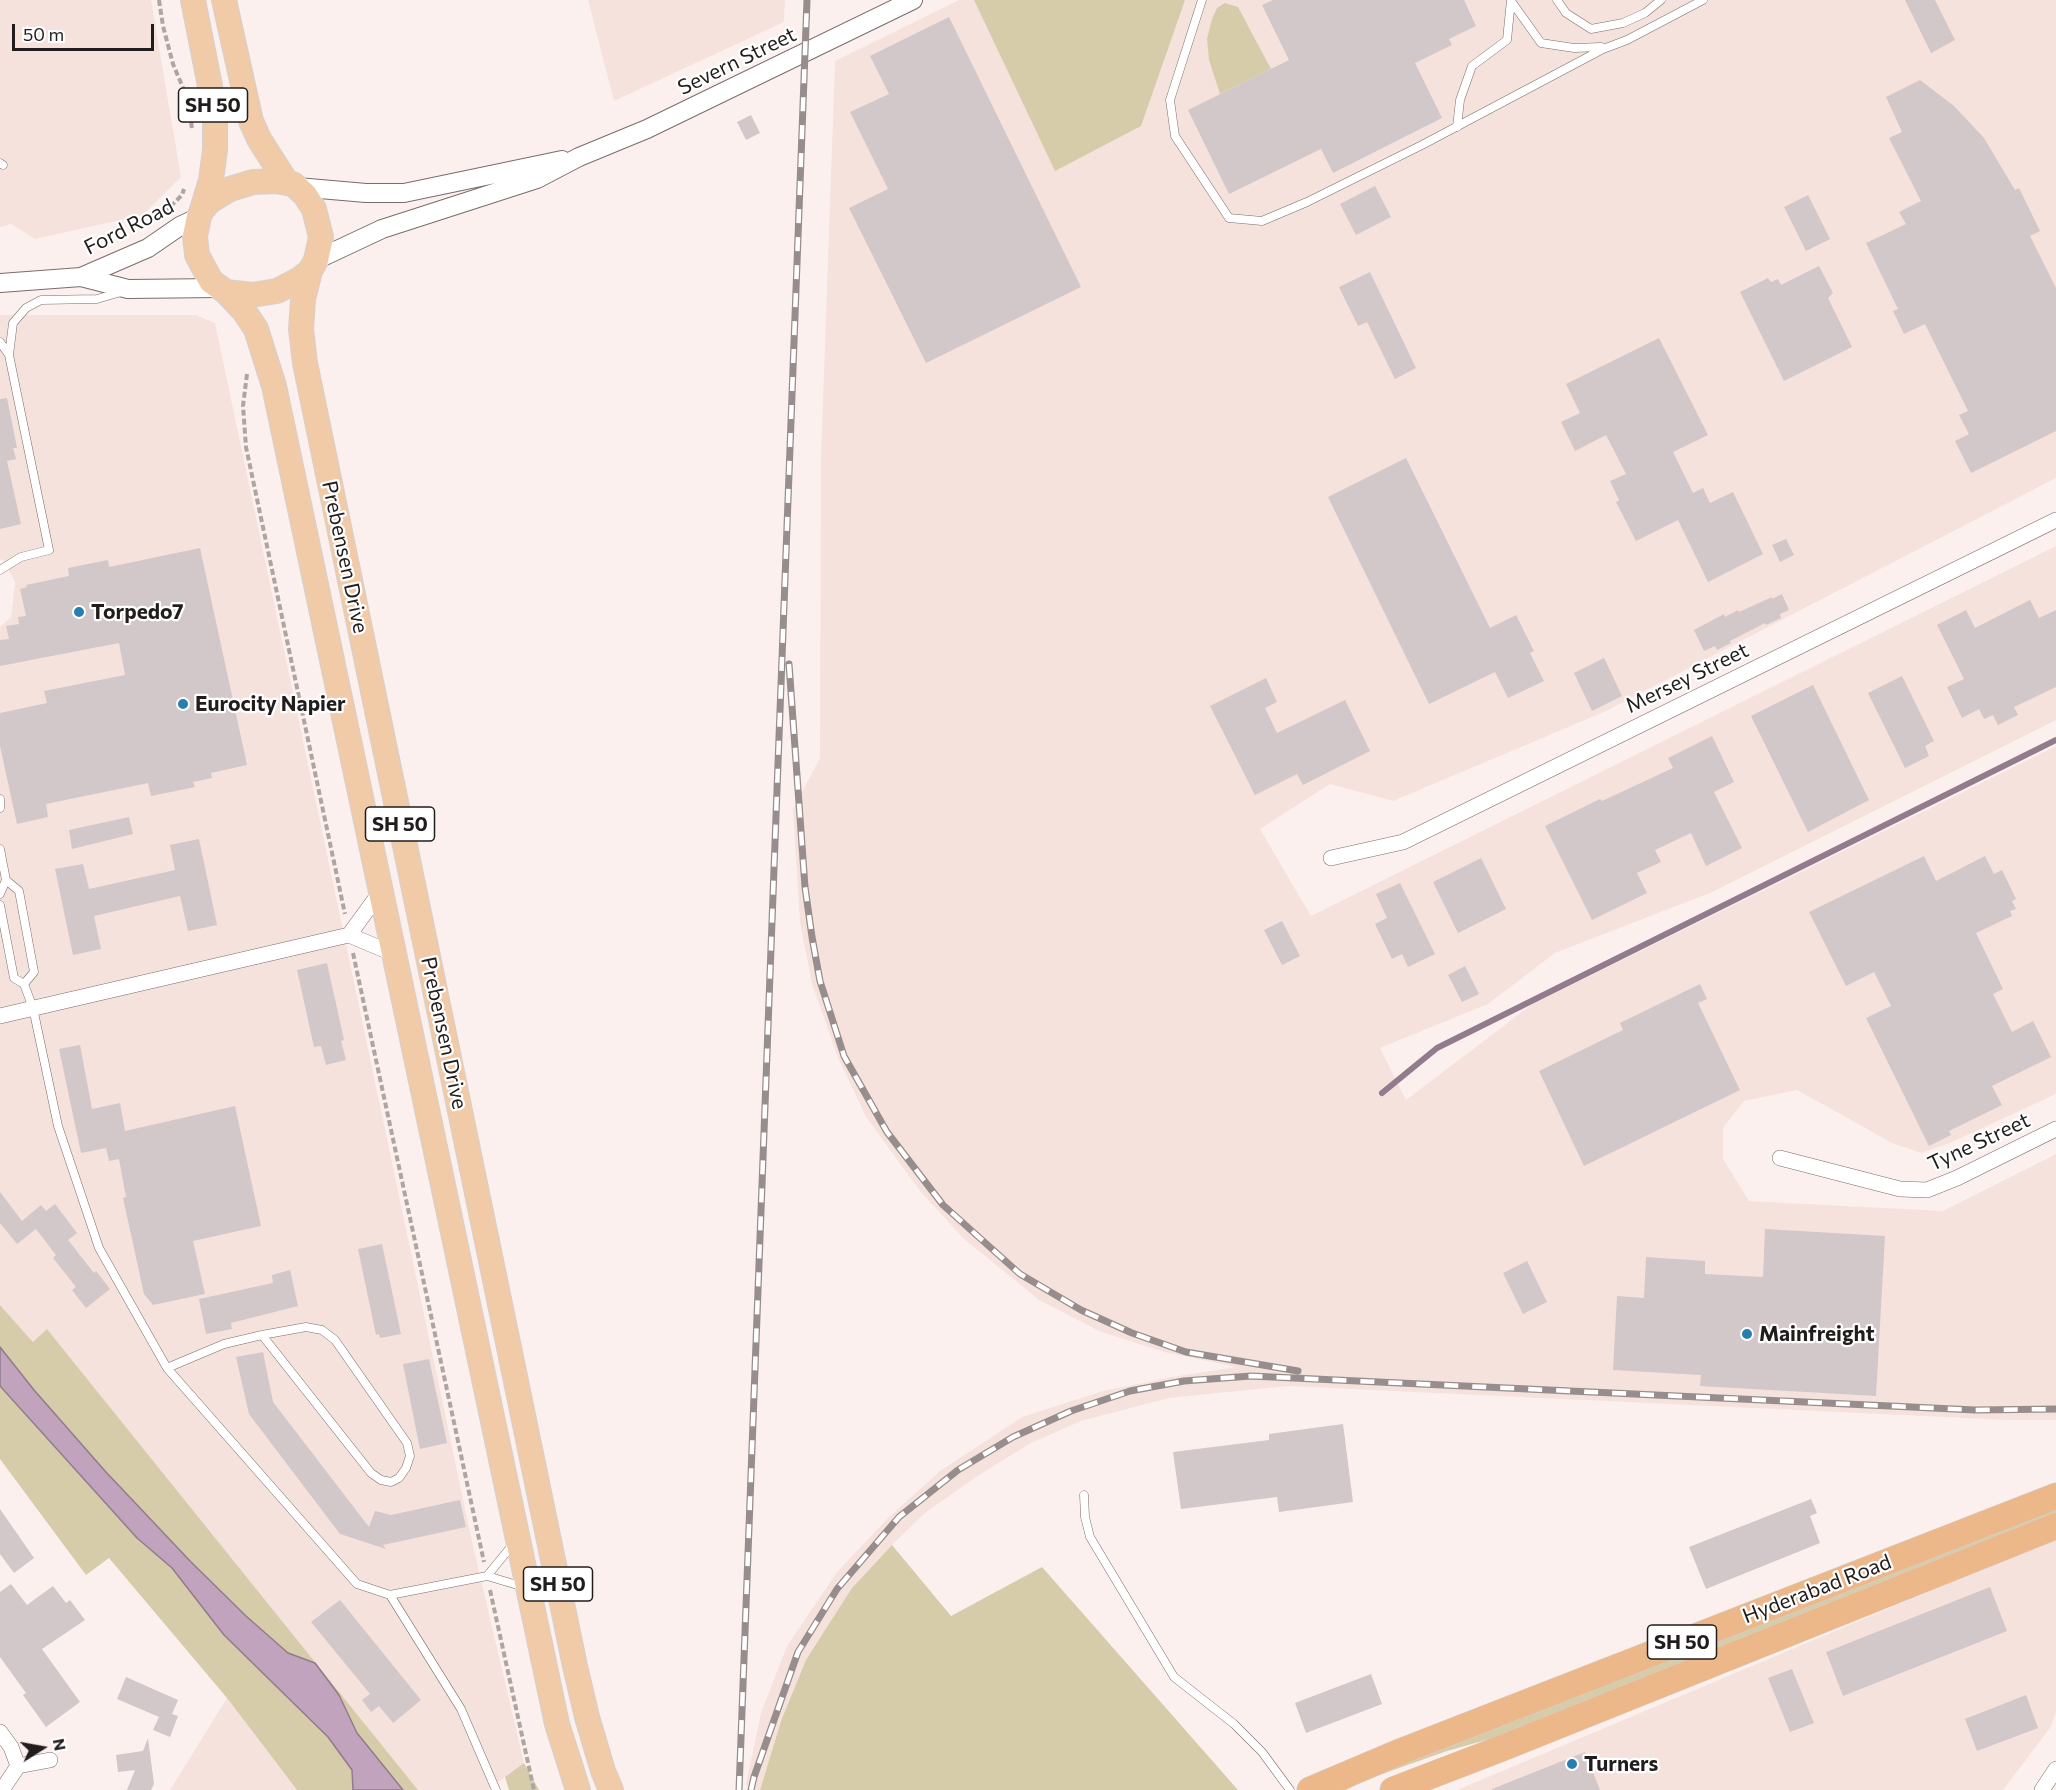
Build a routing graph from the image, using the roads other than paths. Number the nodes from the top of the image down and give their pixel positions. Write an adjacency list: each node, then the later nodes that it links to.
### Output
1 (193, 0): 13 (main road, SH 50)
2 (224, 0): 12 (main road, SH 50)
3 (913, 0): 11 (street, Severn Street)
4 (1202, 0): 10 (lane)
5 (1511, 0): 9 (lane); 10 (lane)
6 (1557, 0): 8 (lane)
7 (1703, 0): 9 (lane)
8 (1657, 2)
9 (1627, 40): 10 (lane)
10 (1457, 127)
11 (579, 157): 12 (street, Severn Street); 14 (street, Severn Street)
12 (292, 185): 13 (main road); 14 (main road, SH 50)
13 (200, 213): 15 (street, Ford Road); 18 (main road, SH 50)
14 (313, 266): 18 (main road); 54 (main road, Prebensen Drive / SH 50)
15 (81, 278): 16 (street, Ford Road); 17 (street, Ford Road)
16 (0, 283)
17 (128, 289): 18 (street, Ford Road); 20 (lane)
18 (222, 290): 28 (main road, Prebensen Drive / SH 50)
19 (0, 342): 20 (lane)
20 (9, 355): 22 (lane)
21 (2056, 520): 26 (street, Mersey Street)
22 (0, 570)
23 (0, 799): 24 (lane)
24 (0, 808)
25 (0, 849): 27 (lane)
26 (1331, 858)
27 (6, 880): 29 (lane); 33 (lane)
28 (381, 891): 31 (street); 32 (main road, Prebensen Drive / SH 50)
29 (0, 894)
30 (0, 905): 33 (lane)
31 (350, 935): 32 (street); 34 (street)
32 (394, 954): 43 (main road, Prebensen Drive / SH 50)
33 (24, 984): 34 (lane)
34 (33, 1008): 35 (street); 39 (lane)
35 (0, 1016)
36 (2056, 1129): 37 (street, Tyne Street)
37 (1780, 1158)
38 (262, 1335): 38 (lane); 39 (lane)
39 (167, 1368): 46 (lane)
40 (1084, 1495): 55 (lane)
41 (2056, 1496): 56 (highway, Hyderabad Road / SH 50)
42 (2056, 1526): 57 (highway, Hyderabad Road / SH 50)
43 (519, 1538): 44 (lane); 45 (main road, Prebensen Drive / SH 50)
44 (487, 1576): 45 (lane); 46 (lane)
45 (529, 1588): 53 (main road, Prebensen Drive / SH 50)
46 (390, 1595): 52 (lane)
47 (0, 1732): 49 (street)
48 (50, 1760): 49 (street)
49 (18, 1766): 51 (street)
50 (2056, 1769): 58 (street)
51 (2, 1790)
52 (496, 1790)
53 (578, 1790)
54 (611, 1790)
55 (1290, 1790)
56 (1310, 1790)
57 (1393, 1790)
58 (2042, 1790)

